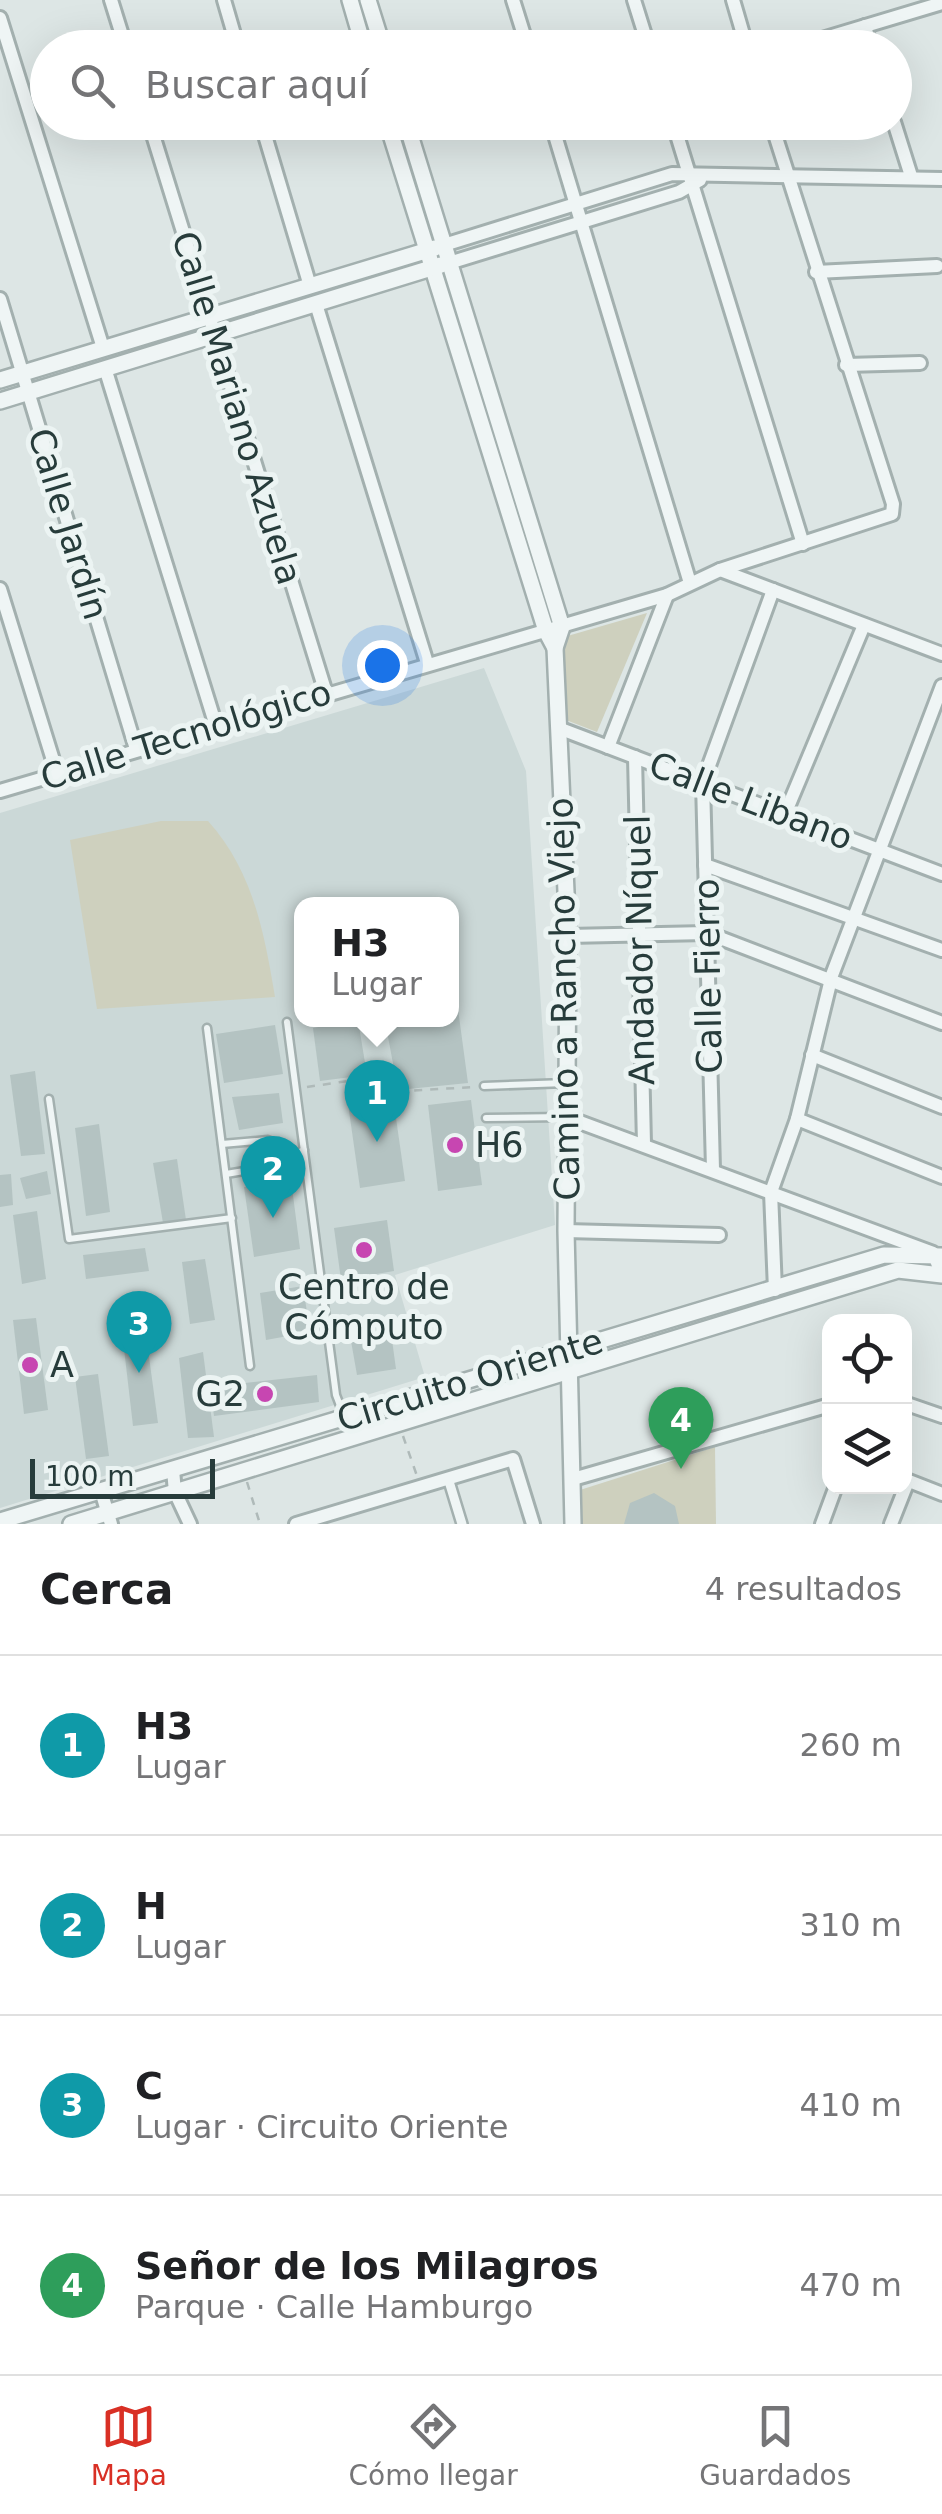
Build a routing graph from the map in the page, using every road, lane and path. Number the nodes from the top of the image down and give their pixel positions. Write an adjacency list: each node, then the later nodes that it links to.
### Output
1 (111, 0): 11 (street)
2 (224, 0): 12 (street)
3 (350, 0): 13 (street)
4 (368, 0): 14 (street)
5 (513, 0): 15 (street)
6 (634, 0): 16 (street)
7 (732, 0): 17 (street)
8 (942, 3): 10 (street)
9 (0, 18): 20 (street)
10 (865, 26): 18 (street); 19 (street)
11 (120, 30)
12 (233, 30)
13 (359, 30)
14 (377, 30)
15 (522, 30)
16 (643, 30)
17 (741, 30)
18 (852, 30)
19 (866, 30)
20 (30, 113)
21 (38, 140): 47 (street)
22 (155, 140): 45 (street, Calle Mariano Azuela)
23 (266, 140): 42 (street)
24 (392, 140): 37 (street)
25 (412, 140): 36 (street)
26 (556, 140): 34 (street)
27 (679, 140): 32 (street)
28 (776, 140): 30 (street)
29 (900, 140): 31 (street)
30 (786, 173): 31 (street); 32 (street); 41 (street)
31 (911, 176): 33 (street)
32 (691, 179): 34 (street); 35 (street); 57 (street)
33 (942, 179)
34 (575, 203): 35 (street); 36 (street)
35 (580, 222): 38 (street); 59 (street)
36 (444, 245): 37 (street); 38 (street)
37 (426, 250): 40 (street); 42 (street)
38 (449, 262): 40 (street); 55 (street)
39 (937, 266): 41 (street)
40 (432, 268): 44 (street); 56 (street)
41 (816, 272): 49 (street)
42 (310, 286): 45 (street)
43 (0, 299): 51 (street, Calle Jardín)
44 (316, 304): 46 (street); 66 (street)
45 (209, 317): 46 (street, Calle Mariano Azuela); 47 (street)
46 (215, 335): 50 (street); 68 (street, Calle Mariano Azuela)
47 (104, 348): 51 (street)
48 (920, 363): 49 (street)
49 (846, 365): 57 (street, Calle Tecnológico)
50 (105, 368): 53 (street); 69 (street)
51 (22, 374): 52 (street); 53 (street, Calle Jardín)
52 (0, 380)
53 (28, 392): 54 (street); 72 (street, Calle Jardín)
54 (0, 400)
55 (505, 436): 56 (street); 64 (street)
56 (486, 443): 64 (street)
57 (802, 544): 58 (street, Calle Tecnológico)
58 (720, 570): 59 (street, Calle Tecnológico); 61 (street)
59 (690, 582): 62 (street, Calle Tecnológico)
60 (0, 588): 74 (street)
61 (773, 590): 63 (street); 75 (street)
62 (667, 595): 64 (street, Calle Tecnológico); 71 (street)
63 (864, 625): 65 (street); 77 (street)
64 (554, 629): 66 (street, Calle Tecnológico); 70 (street, Camino a Rancho Viejo)
65 (942, 654)
66 (427, 663): 68 (street, Calle Tecnológico)
67 (942, 686): 78 (street)
68 (326, 693): 69 (street, Calle Tecnológico)
69 (216, 726): 72 (street, Calle Tecnológico)
70 (560, 729): 71 (street, Calle Libano); 84 (street, Camino a Rancho Viejo)
71 (608, 747): 73 (street, Calle Libano)
72 (136, 749): 74 (street, Calle Tecnológico)
73 (635, 757): 75 (street, Calle Libano); 83 (street, Andador Níquel)
74 (57, 774): 76 (street, Calle Tecnológico)
75 (703, 782): 77 (street, Calle Libano); 79 (street, Calle Fierro)
76 (0, 791)
77 (785, 814): 78 (street, Calle Libano)
78 (881, 851): 80 (street, Calle Libano); 81 (street)
79 (706, 865): 81 (street); 82 (street, Calle Fierro)
80 (942, 874)
81 (855, 917): 85 (street); 86 (street)
82 (707, 933): 83 (street); 86 (street); 103 (street, Calle Fierro)
83 (640, 934): 84 (street); 100 (street, Andador Níquel)
84 (568, 936): 91 (street, Camino a Rancho Viejo)
85 (942, 950)
86 (830, 982): 88 (street); 90 (street)
87 (287, 1022): 93 (lane)
88 (942, 1023)
89 (208, 1028): 99 (lane)
90 (812, 1055): 95 (street); 98 (street)
91 (567, 1084): 92 (lane); 96 (street, Camino a Rancho Viejo)
92 (484, 1086): 93 (path)
93 (294, 1089): 101 (lane)
94 (49, 1099): 107 (lane)
95 (942, 1107)
96 (566, 1117): 97 (lane); 100 (street); 108 (street, Camino a Rancho Viejo)
97 (486, 1118)
98 (797, 1119): 105 (street); 106 (street)
99 (222, 1144): 102 (lane); 104 (lane)
100 (644, 1144): 103 (street)
101 (304, 1150): 102 (lane); 121 (lane)
102 (294, 1151): 104 (lane)
103 (713, 1170): 106 (street)
104 (226, 1174): 107 (lane)
105 (942, 1177)
106 (771, 1192): 110 (street); 114 (street)
107 (232, 1218): 116 (lane)
108 (566, 1231): 109 (street); 115 (street, Camino a Rancho Viejo)
109 (719, 1235)
110 (938, 1255): 111 (street, Circuito Oriente); 112 (street)
111 (848, 1267): 113 (street); 114 (street, Circuito Oriente)
112 (942, 1275): 113 (street, Circuito Oriente)
113 (853, 1284): 117 (street, Circuito Oriente)
114 (775, 1290): 115 (street, Circuito Oriente)
115 (570, 1350): 117 (street, Camino a Rancho Viejo); 121 (street, Circuito Oriente)
116 (250, 1366)
117 (570, 1371): 122 (street, Circuito Oriente); 126 (street, Camino a Rancho Viejo)
118 (822, 1407): 126 (street)
119 (912, 1407): 120 (street)
120 (942, 1416)
121 (345, 1418): 123 (street, Circuito Oriente)
122 (398, 1422): 124 (street, Circuito Oriente); 128 (path)
123 (173, 1470): 129 (street, Circuito Oriente); 130 (street)
124 (244, 1470): 130 (street, Circuito Oriente); 139 (path)
125 (448, 1478): 128 (street); 142 (street); 143 (street)
126 (573, 1479): 144 (street, Camino a Rancho Viejo)
127 (912, 1482): 133 (street)
128 (421, 1487): 134 (street)
129 (101, 1491): 135 (street); 136 (street, Circuito Oriente)
130 (175, 1492): 135 (street, Circuito Oriente); 138 (street)
131 (833, 1494): 145 (street)
132 (902, 1494): 146 (street)
133 (942, 1494)
134 (346, 1509): 140 (street); 141 (street)
135 (109, 1518): 137 (street, Circuito Oriente)
136 (0, 1521)
137 (72, 1524)
138 (190, 1524)
139 (260, 1524)
140 (296, 1524)
141 (350, 1524)
142 (462, 1524)
143 (533, 1524)
144 (574, 1524)
145 (822, 1524)
146 (892, 1524)

